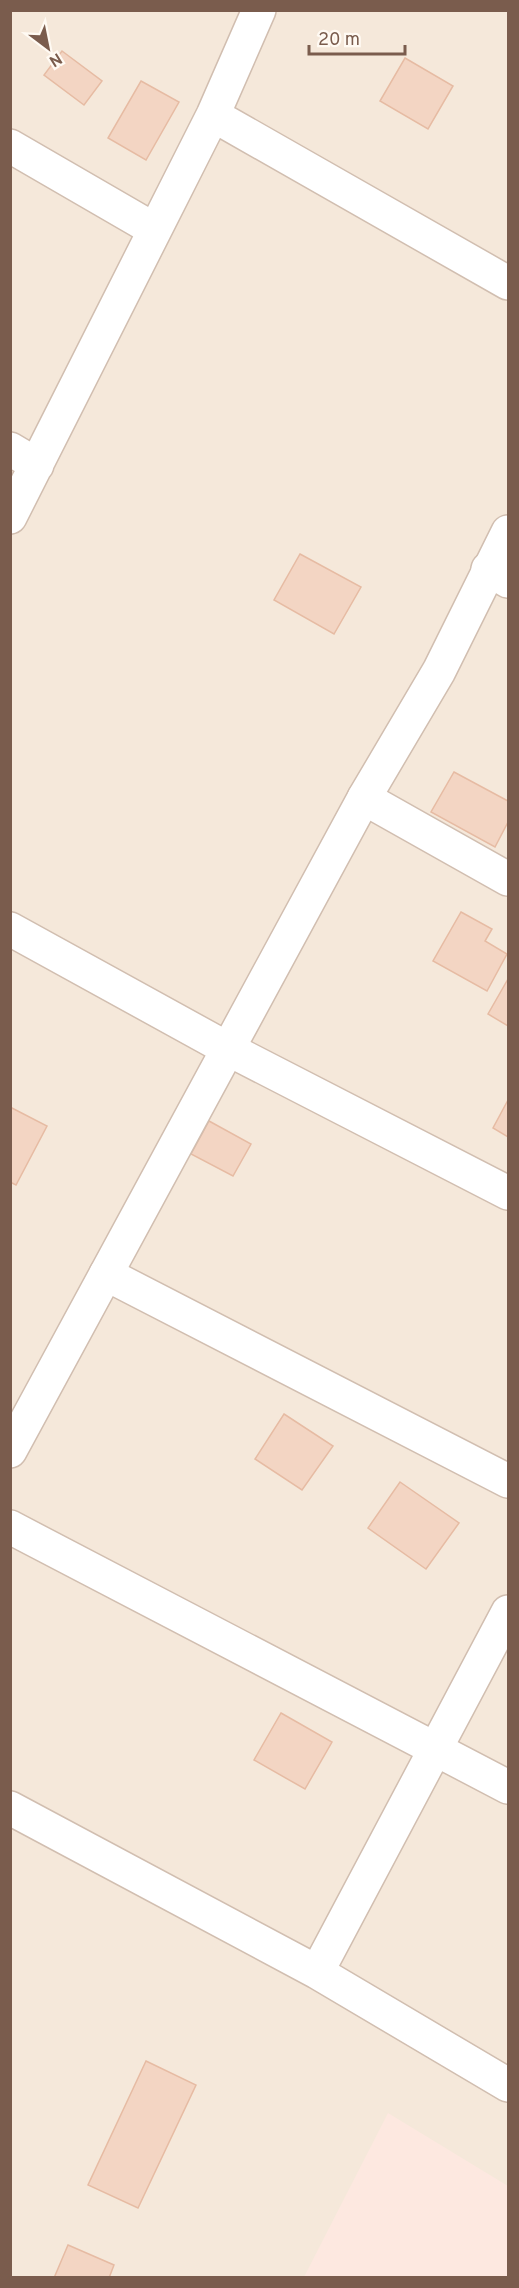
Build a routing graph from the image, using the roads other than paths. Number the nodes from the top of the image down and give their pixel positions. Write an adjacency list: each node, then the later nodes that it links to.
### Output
1 (259, 10): 2 (street)
2 (213, 115): 4 (street); 5 (street)
3 (10, 146): 4 (street)
4 (155, 230): 6 (street)
5 (508, 283)
6 (24, 457): 7 (street)
7 (10, 517)
8 (508, 532): 9 (street)
9 (498, 575): 10 (street)
10 (364, 798): 11 (street); 13 (street)
11 (508, 879)
12 (10, 929): 13 (street)
13 (228, 1049): 14 (street); 15 (street)
14 (508, 1193)
15 (106, 1274): 16 (street); 17 (street)
16 (10, 1451)
17 (508, 1480)
18 (10, 1527): 20 (street)
19 (508, 1612): 20 (street)
20 (436, 1750): 21 (street); 23 (street)
21 (508, 1787)
22 (10, 1808): 23 (street)
23 (317, 1972): 24 (street)
24 (508, 2085)

